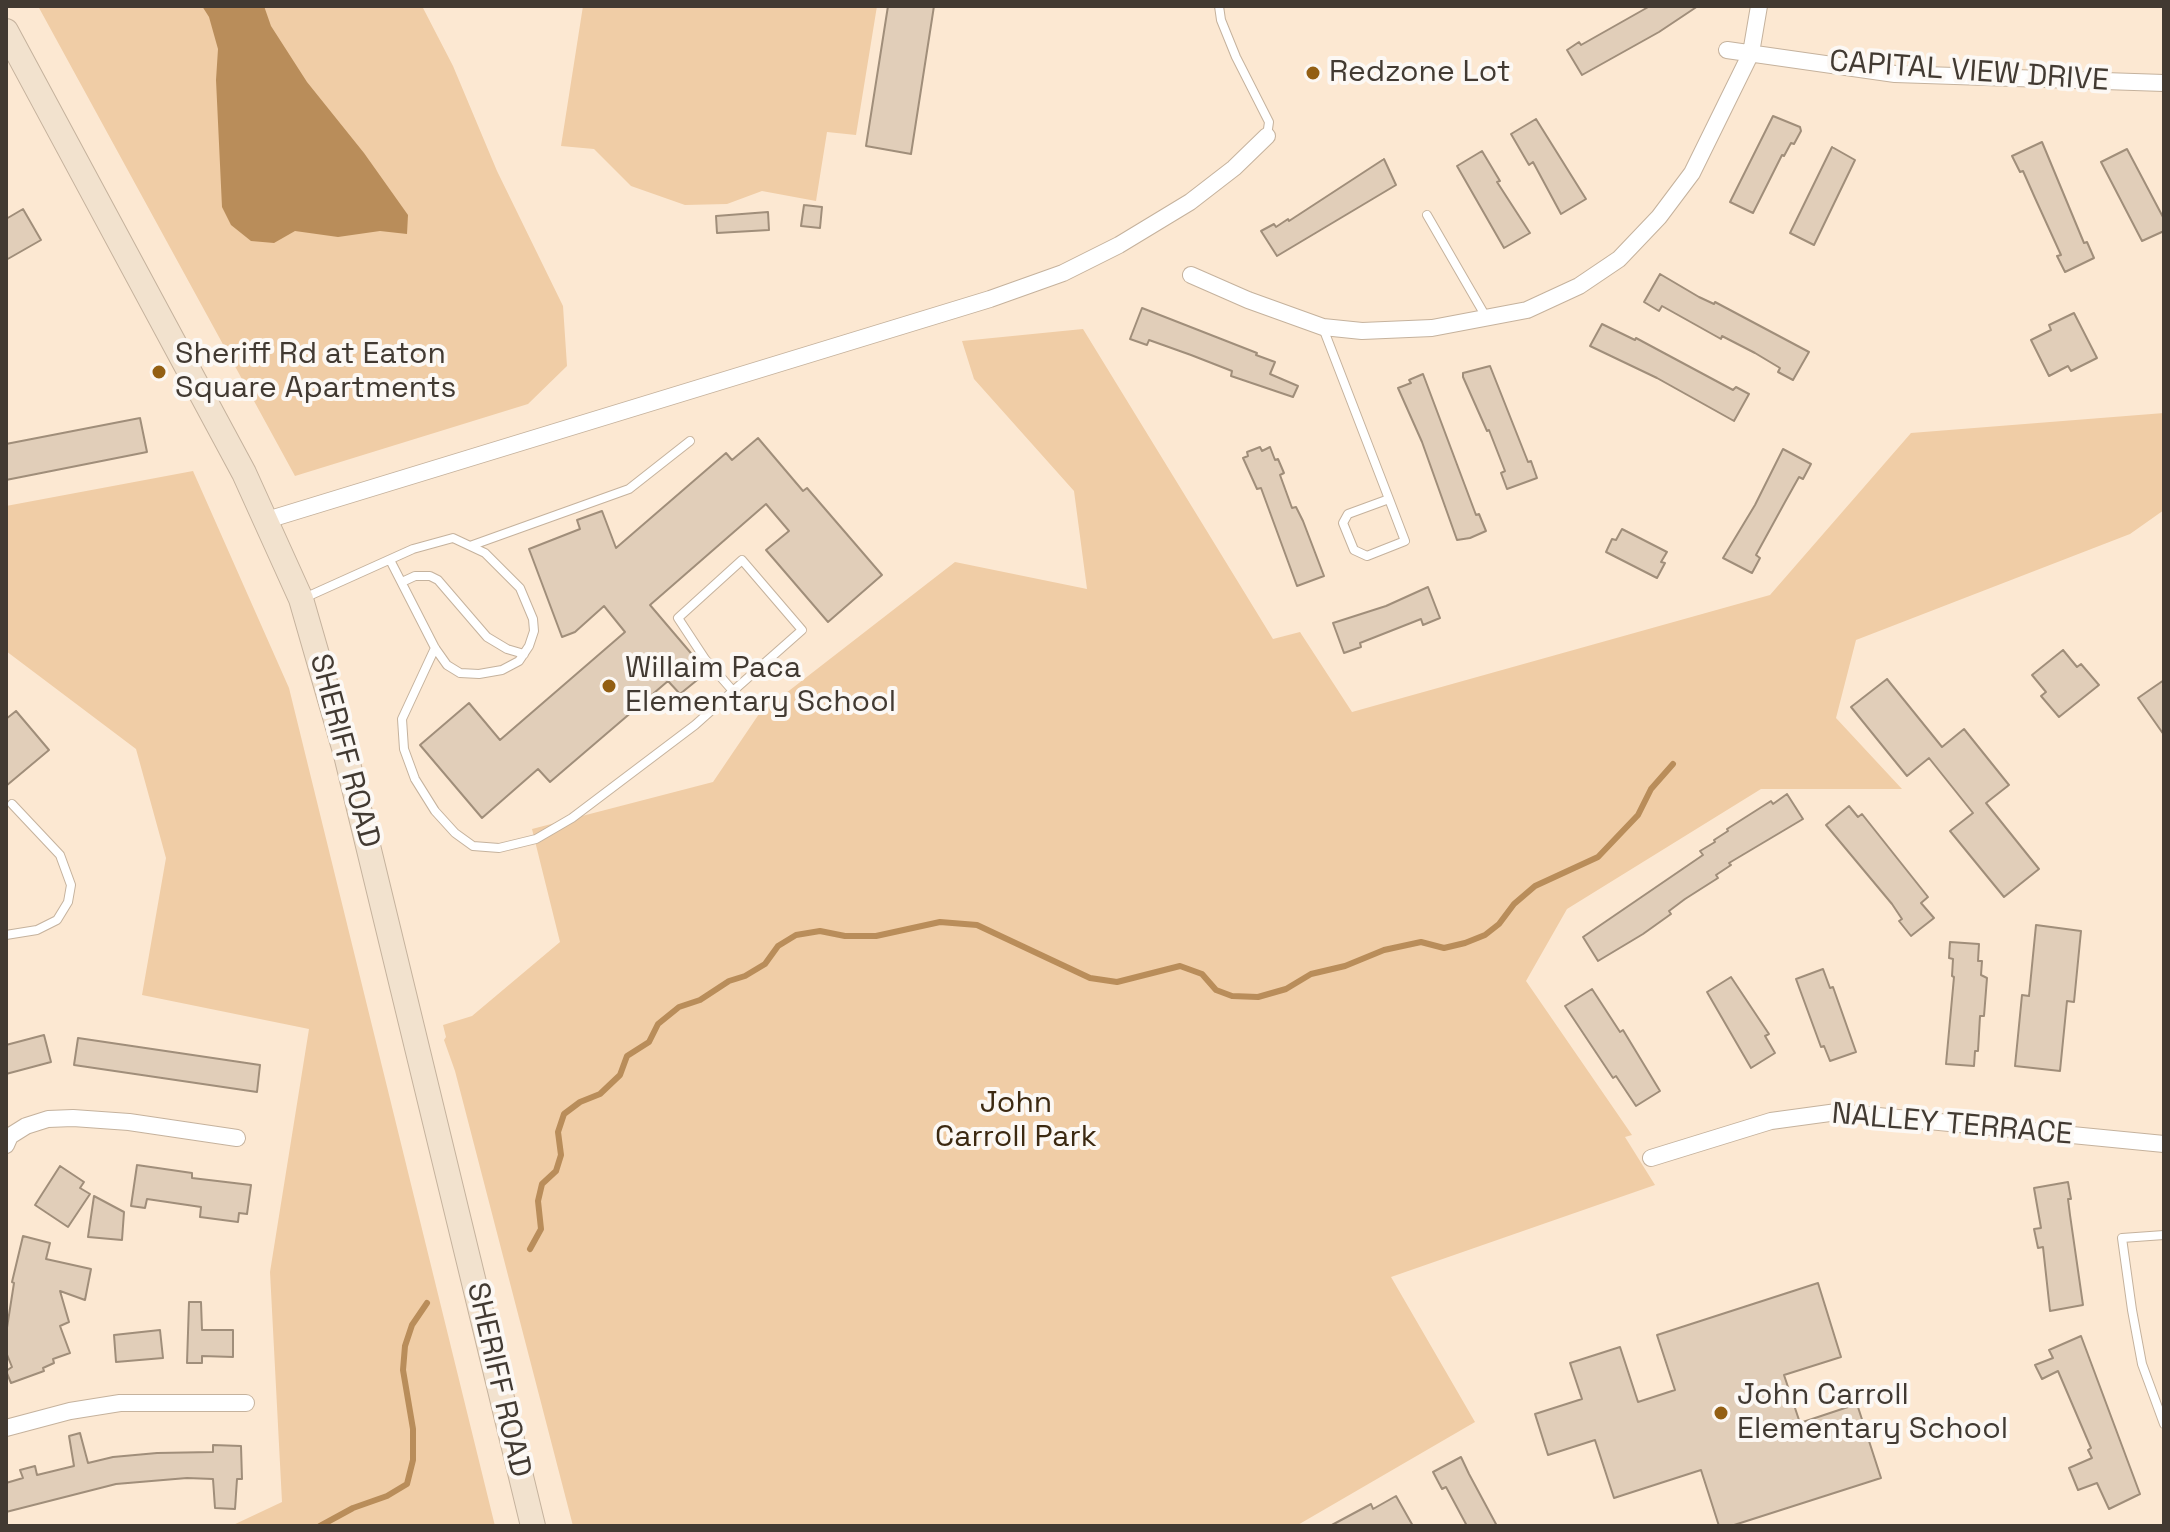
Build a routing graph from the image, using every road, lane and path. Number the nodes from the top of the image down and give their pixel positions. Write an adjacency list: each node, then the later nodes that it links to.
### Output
1 (1219, 6): 7 (lane)
2 (1759, 6): 5 (street)
3 (6, 31): 14 (main road, SHERIFF ROAD)
4 (1727, 50): 5 (street, CAPITAL VIEW DRIVE)
5 (1751, 53): 6 (street, CAPITAL VIEW DRIVE); 10 (street)
6 (2164, 83)
7 (1267, 136): 14 (street)
8 (1427, 215): 10 (lane)
9 (1191, 275): 11 (street)
10 (1486, 318): 11 (street)
11 (1323, 327): 13 (lane)
12 (690, 441): 15 (lane)
13 (1389, 499): 13 (lane)
14 (267, 520): 18 (main road, SHERIFF ROAD)
15 (470, 546): 16 (lane); 20 (lane)
16 (390, 560): 17 (lane); 18 (lane)
17 (402, 582): 19 (lane); 20 (lane)
18 (301, 599): 32 (main road, SHERIFF ROAD)
19 (435, 648): 20 (lane); 21 (lane)
20 (524, 654)
21 (733, 691): 21 (lane)
22 (12, 804): 23 (lane)
23 (6, 935)
24 (237, 1138): 26 (street)
25 (2164, 1144): 27 (street, NALLEY TERRACE)
26 (6, 1145)
27 (1651, 1158)
28 (2164, 1235): 30 (lane)
29 (246, 1403): 31 (street)
30 (2164, 1424)
31 (6, 1428)
32 (533, 1526)

